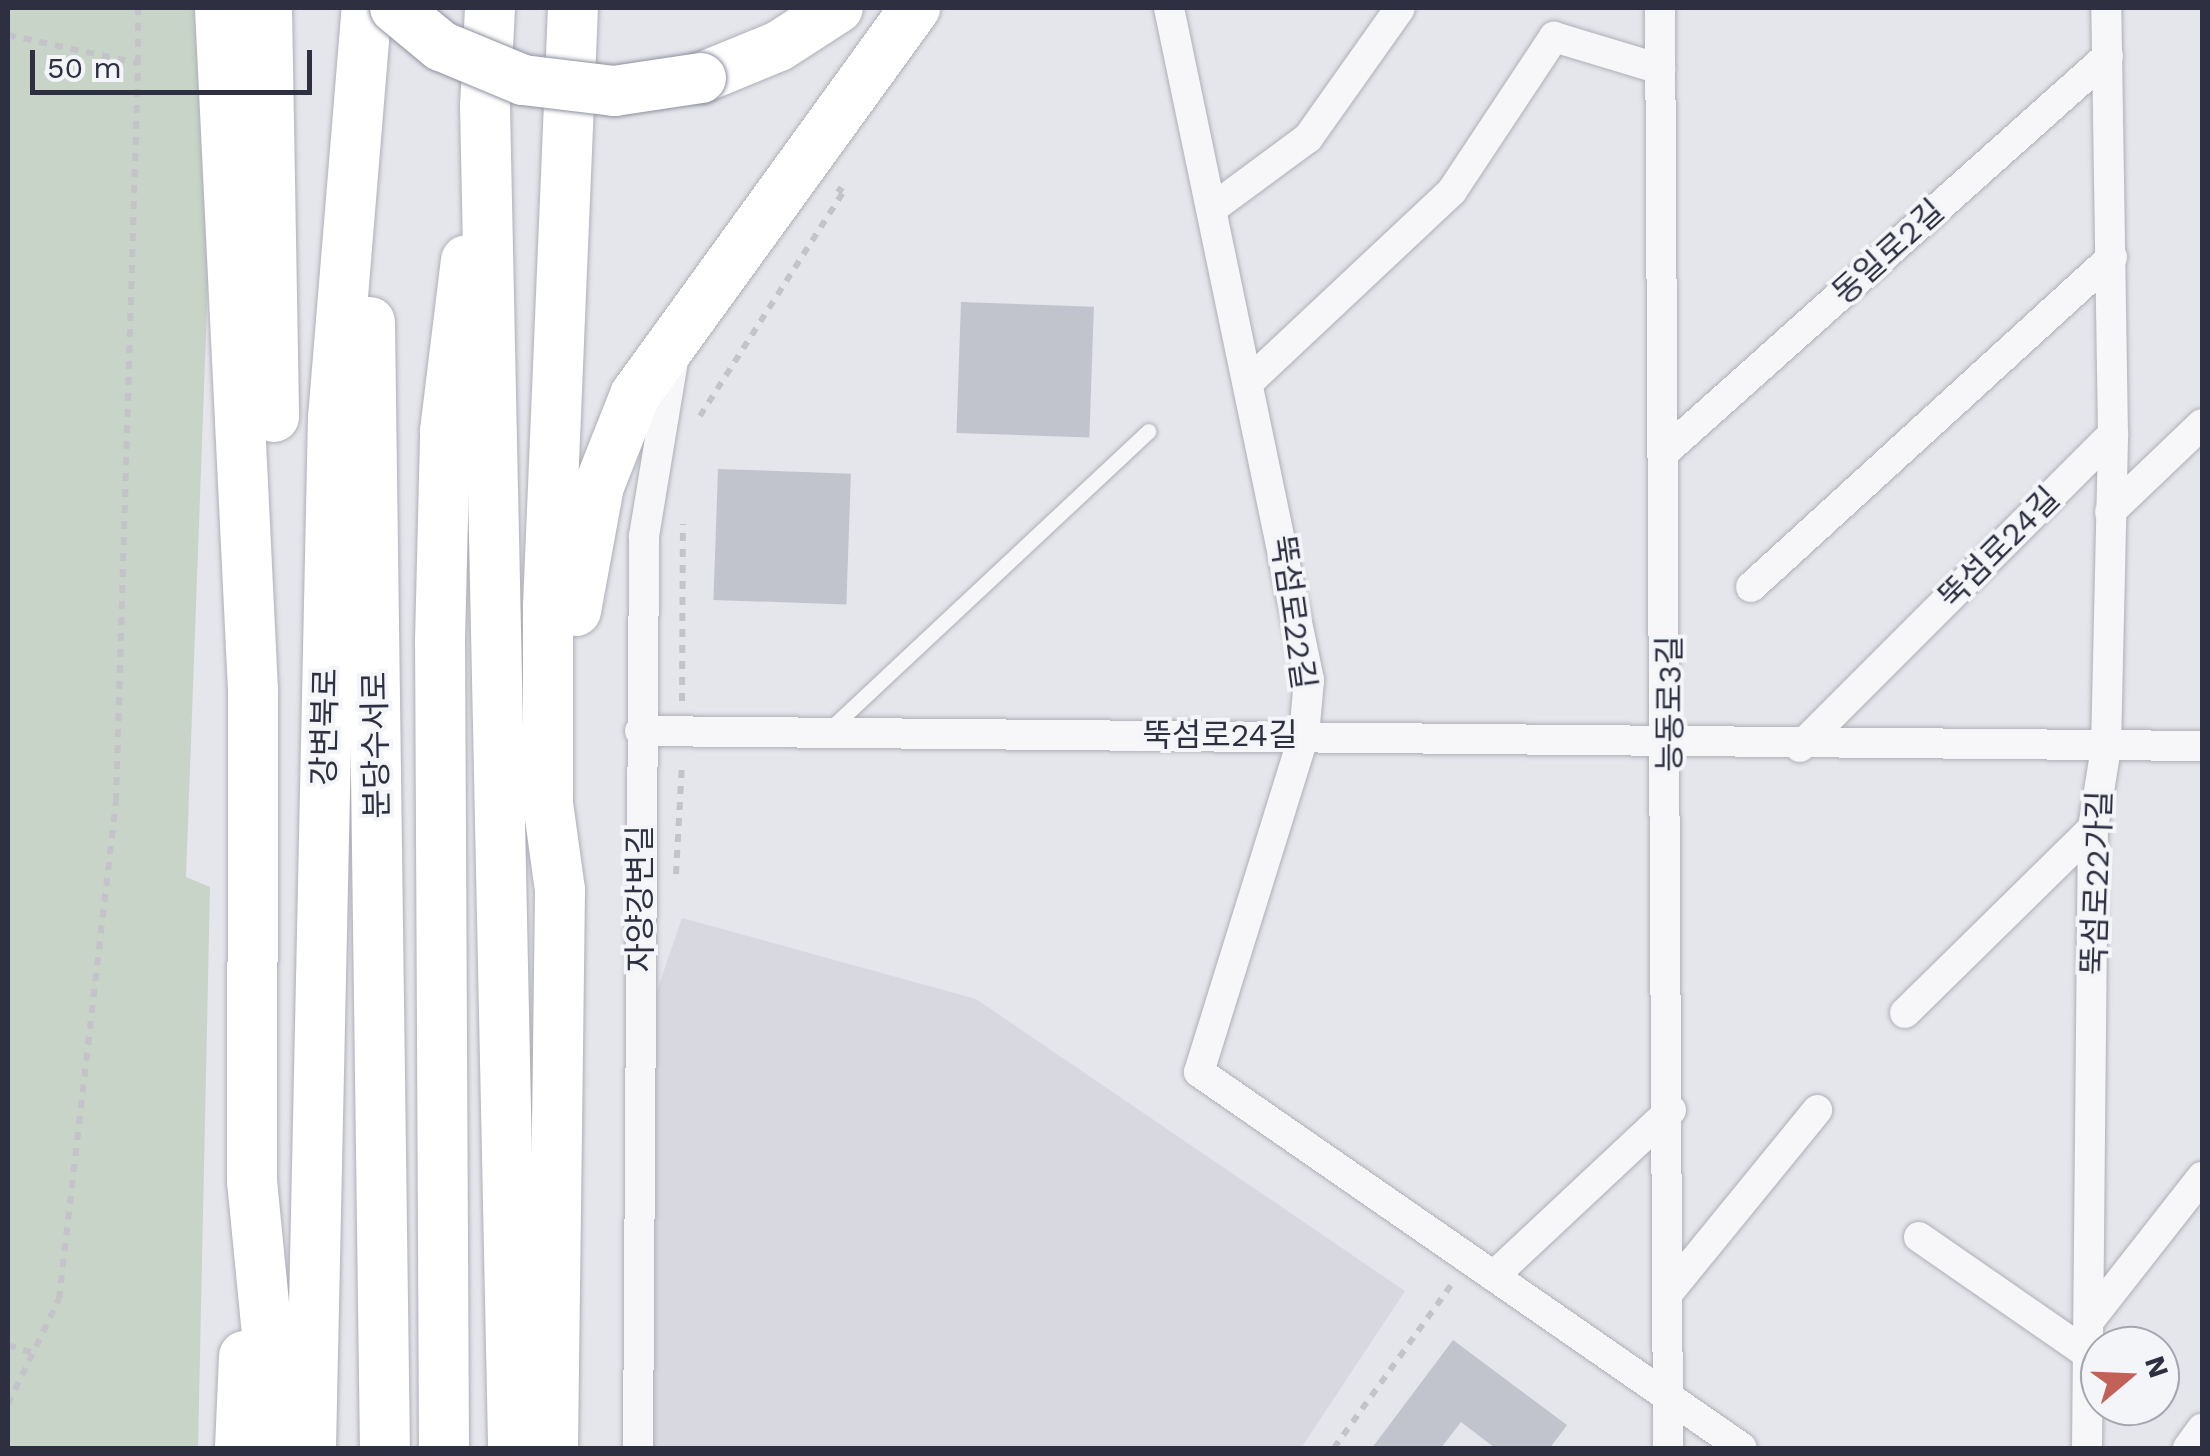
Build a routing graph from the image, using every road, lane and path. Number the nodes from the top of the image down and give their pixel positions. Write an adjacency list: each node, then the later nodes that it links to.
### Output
1 (138, 8): 15 (path)
2 (220, 8): 28 (highway)
3 (267, 8): 28 (highway)
4 (490, 8): 17 (highway)
5 (573, 8): 37 (highway)
6 (838, 8): 12 (highway, bridge)
7 (916, 8): 20 (highway)
8 (1169, 8): 18 (street, 뚝섬로22길)
9 (1400, 8): 18 (street)
10 (1660, 8): 16 (street, 능동로3길)
11 (2106, 8): 14 (street, 뚝섬로22가길)
12 (376, 19): 57 (highway, 강변북로); 58 (highway, 분당수서로)
13 (8, 35): 15 (path)
14 (2108, 56): 19 (street, 뚝섬로22가길); 25 (street, 동일로2길)
15 (138, 63): 51 (path)
16 (1660, 69): 21 (street); 25 (street, 능동로3길)
17 (485, 106): 59 (highway, 분당수서로); 60 (highway)
18 (1217, 204): 21 (street, 뚝섬로22길)
19 (2112, 257): 24 (street, 뚝섬로22가길); 27 (street)
20 (674, 353): 29 (street, 자양강변길); 37 (highway)
21 (1253, 378): 30 (street, 뚝섬로22길)
22 (2202, 424): 26 (street)
23 (1148, 432): 31 (lane)
24 (2113, 434): 26 (street, 뚝섬로22가길); 34 (street, 뚝섬로24길)
25 (1668, 449): 32 (street, 능동로3길)
26 (2110, 512): 35 (street, 뚝섬로22가길)
27 (1751, 587)
28 (254, 690): 42 (highway)
29 (640, 731): 31 (street, 뚝섬로24길); 62 (street, 자양강변길)
30 (1304, 734): 31 (street, 뚝섬로24길); 32 (street, 뚝섬로24길); 44 (street, 뚝섬로22길)
31 (823, 735)
32 (1671, 740): 34 (street, 뚝섬로24길); 39 (street, 능동로3길)
33 (2202, 746): 35 (street, 뚝섬로24길)
34 (1800, 747): 35 (street, 뚝섬로24길)
35 (2106, 748): 36 (street, 뚝섬로22가길)
36 (2093, 828): 38 (street); 47 (street, 뚝섬로22가길)
37 (560, 890): 61 (highway)
38 (1905, 1013)
39 (1671, 1110): 44 (street); 46 (street, 능동로3길)
40 (1817, 1110): 46 (street)
41 (2202, 1177): 47 (street)
42 (252, 1181): 55 (highway); 56 (highway)
43 (1919, 1238): 50 (street)
44 (1498, 1272): 52 (street)
45 (1452, 1283): 63 (path)
46 (1668, 1293): 52 (street, 능동로3길)
47 (2089, 1322): 48 (street, 뚝섬로22가길)
48 (2089, 1326)
49 (8, 1345): 51 (path)
50 (2080, 1348)
51 (32, 1353): 53 (path)
52 (1670, 1400): 64 (street, 능동로3길); 65 (street)
53 (8, 1404)
54 (2202, 1428): 66 (street)
55 (240, 1448)
56 (278, 1448)
57 (312, 1448)
58 (385, 1448)
59 (444, 1448)
60 (513, 1448)
61 (553, 1448)
62 (638, 1448)
63 (1334, 1448)
64 (1668, 1448)
65 (1742, 1448)
66 (2188, 1448)

